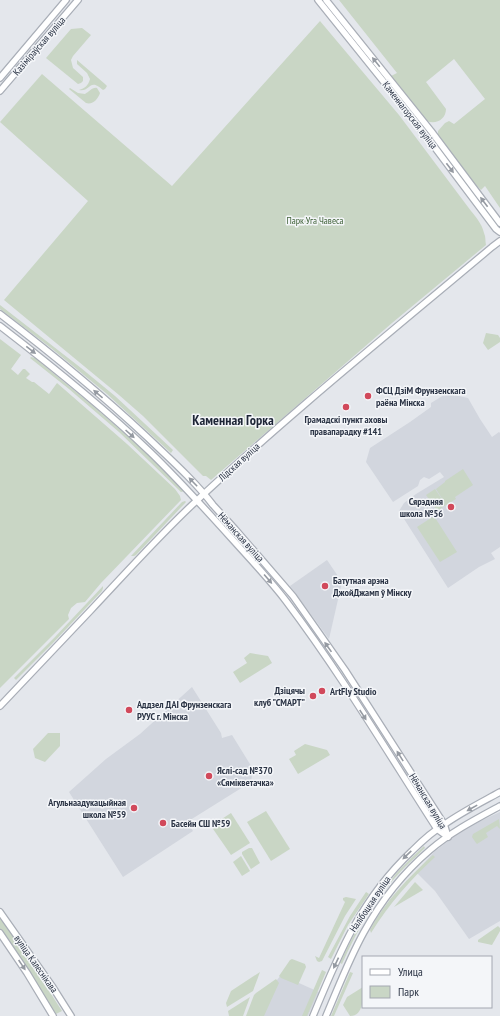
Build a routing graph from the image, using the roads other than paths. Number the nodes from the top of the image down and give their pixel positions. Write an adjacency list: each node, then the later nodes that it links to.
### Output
1 (66, 0): 5 (main road, Казіміраўская вуліца)
2 (78, 0): 6 (main road, Казіміраўская вуліца)
3 (318, 0): 8 (main road, Каменнагорская вуліца, one-way to 8)
4 (326, 0): 7 (main road, Каменнагорская вуліца, one-way to 4)
5 (0, 78)
6 (0, 91)
7 (500, 223)
8 (500, 232)
9 (500, 241): 12 (main road, Лідская вуліца)
10 (0, 314): 12 (main road, Нёманская вуліца, one-way to 10)
11 (0, 326): 13 (main road, Нёманская вуліца, one-way to 13)
12 (204, 494): 13 (main road, Лідская вуліца); 14 (main road, Нёманская вуліца)
13 (198, 500): 15 (main road, Нёманская вуліца, one-way to 15); 16 (main road, Лідская вуліца)
14 (314, 626): 15 (main road); 19 (main road, Нёманская вуліца, one-way to 14)
15 (307, 631): 20 (main road, Нёманская вуліца, one-way to 20)
16 (0, 706)
17 (500, 792): 19 (main road, Налібоцкая вуліца, one-way to 19)
18 (500, 806): 21 (main road, Налібоцкая вуліца)
19 (444, 824): 20 (main road, Налібоцкая вуліца); 21 (main road, Нёманская вуліца)
20 (437, 829): 21 (main road, Нёманская вуліца); 26 (main road, Налібоцкая вуліца, one-way to 26)
21 (448, 836): 27 (main road, Налібоцкая вуліца)
22 (0, 912): 25 (main road, вуліца Калеснікава)
23 (0, 933): 24 (main road, вуліца Калеснікава, one-way to 24)
24 (53, 1016)
25 (71, 1016)
26 (313, 1016)
27 (326, 1016)

